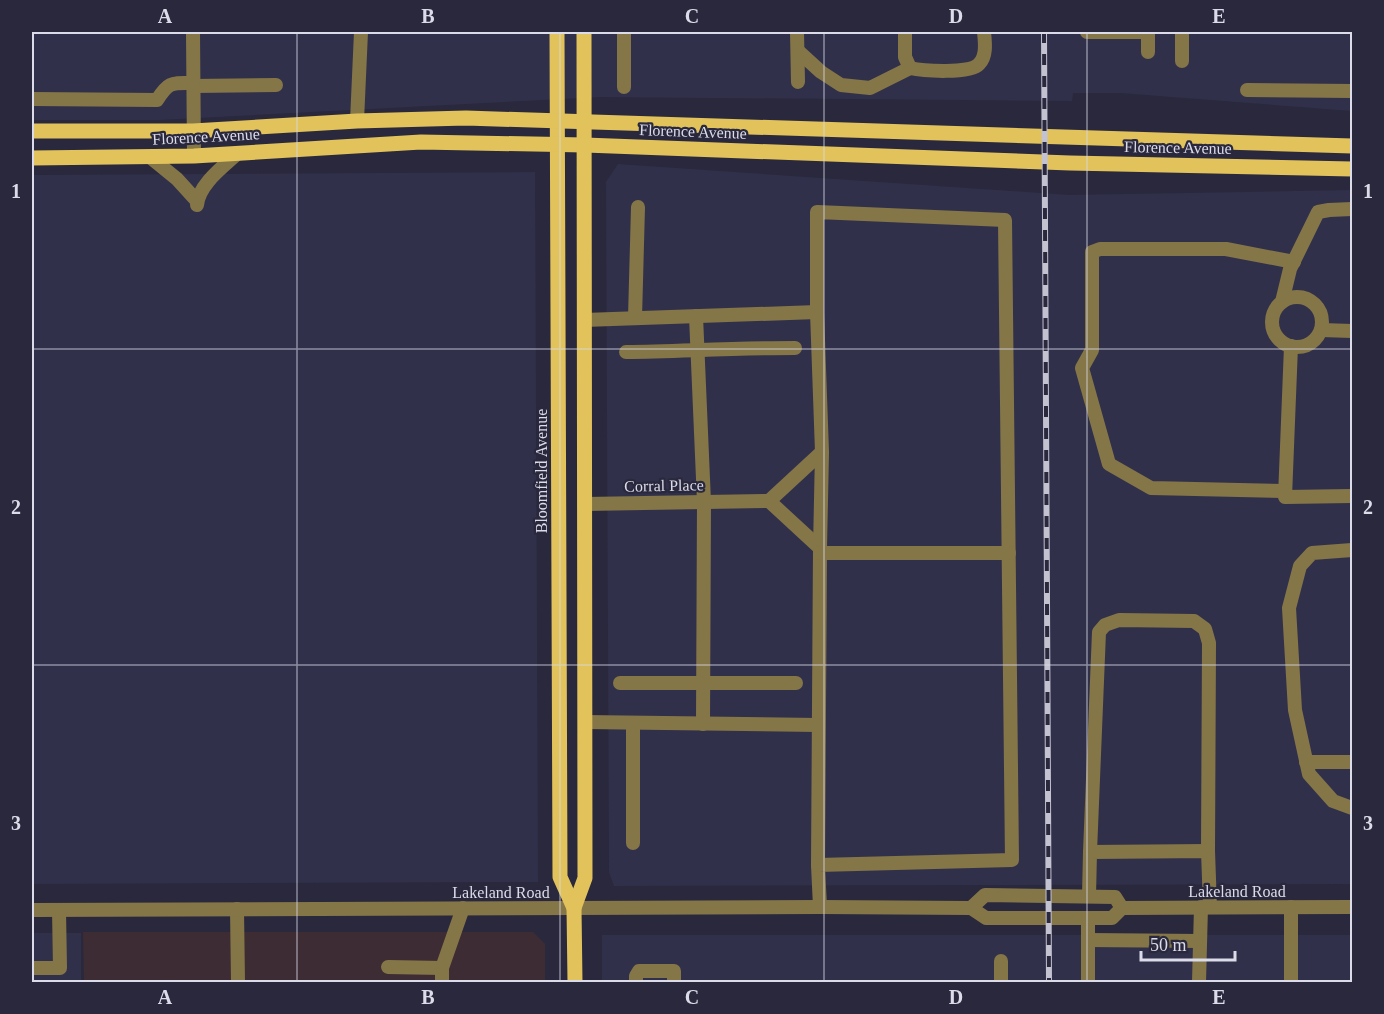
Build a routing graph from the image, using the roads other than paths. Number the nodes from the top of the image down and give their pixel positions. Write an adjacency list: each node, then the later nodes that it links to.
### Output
1 (193, 32): 17 (street)
2 (361, 32): 24 (street)
3 (557, 32): 23 (main road, Bloomfield Avenue)
4 (584, 32): 25 (main road, Bloomfield Avenue)
5 (624, 32): 19 (street)
6 (797, 32): 12 (street)
7 (905, 32): 15 (street)
8 (984, 32): 15 (street)
9 (1087, 32): 10 (street)
10 (1148, 32): 13 (street)
11 (1182, 32): 14 (street)
12 (798, 51): 15 (street); 16 (street)
13 (1148, 52)
14 (1182, 61)
15 (910, 68)
16 (798, 82)
17 (193, 85): 18 (street); 22 (street); 27 (street)
18 (276, 85)
19 (624, 87)
20 (1247, 90): 21 (street)
21 (1353, 91)
22 (32, 99)
23 (557, 120): 24 (main road, Florence Avenue); 25 (main road, Florence Avenue); 28 (main road, Bloomfield Avenue)
24 (357, 121): 27 (main road, Florence Avenue); 31 (main road)
25 (584, 121): 29 (main road, Bloomfield Avenue); 30 (main road, Florence Avenue)
26 (32, 131): 27 (main road, Florence Avenue)
27 (193, 131): 33 (street)
28 (557, 145): 29 (main road, Florence Avenue); 31 (main road, Florence Avenue); 56 (main road, Bloomfield Avenue)
29 (585, 145): 36 (main road, Florence Avenue); 44 (main road, Bloomfield Avenue)
30 (1353, 146)
31 (344, 147): 32 (main road, Florence Avenue)
32 (238, 153): 33 (main road, Florence Avenue); 34 (street)
33 (194, 156): 34 (main road, Florence Avenue)
34 (150, 157): 35 (main road, Florence Avenue)
35 (32, 158)
36 (1353, 169)
37 (638, 207): 43 (street)
38 (1353, 209): 39 (street)
39 (1293, 262): 40 (street); 52 (street)
40 (1282, 302): 45 (street); 47 (street)
41 (817, 312): 42 (street); 51 (street); 60 (street)
42 (696, 316): 43 (street); 49 (street)
43 (635, 318): 44 (street)
44 (584, 320): 57 (main road, Bloomfield Avenue)
45 (1320, 330): 46 (street); 47 (street)
46 (1353, 331)
47 (1291, 346): 52 (street)
48 (795, 348): 49 (street)
49 (698, 351): 50 (street); 55 (street)
50 (626, 352)
51 (822, 452): 54 (street); 58 (street)
52 (1285, 491): 53 (street)
53 (1353, 496)
54 (769, 501): 55 (street, Corral Place); 58 (street)
55 (704, 502): 57 (street, Corral Place); 62 (street)
56 (558, 504): 57 (main road, Corral Place); 81 (main road, Bloomfield Avenue)
57 (585, 504): 64 (main road, Bloomfield Avenue)
58 (820, 550): 60 (street); 67 (street)
59 (1353, 550): 68 (street)
60 (1009, 553): 74 (street)
61 (620, 683): 62 (street)
62 (703, 683): 63 (street); 66 (street)
63 (796, 683)
64 (585, 722): 65 (street); 81 (main road, Bloomfield Avenue)
65 (633, 723): 66 (street); 71 (street)
66 (703, 724): 67 (street)
67 (818, 725): 74 (street)
68 (1306, 762): 69 (street); 70 (street)
69 (1353, 762)
70 (1353, 808)
71 (633, 843)
72 (1208, 851): 73 (street); 73 (street); 77 (street)
73 (1090, 852): 75 (street)
74 (818, 865): 76 (street)
75 (1089, 896): 82 (street, Lakeland Road); 83 (street, Lakeland Road)
76 (820, 907): 81 (street, Lakeland Road); 82 (street, Lakeland Road)
77 (1206, 907): 78 (street, Lakeland Road); 83 (street, Lakeland Road); 89 (street)
78 (1291, 907): 79 (street, Lakeland Road); 103 (street)
79 (1353, 907)
80 (463, 908): 81 (street, Lakeland Road); 84 (street, Lakeland Road); 92 (street)
81 (574, 908): 95 (main road, Bloomfield Avenue)
82 (971, 908): 87 (street, Lakeland Road)
83 (1122, 908): 87 (street, Lakeland Road)
84 (237, 909): 86 (street, Lakeland Road); 96 (street)
85 (32, 910): 86 (street, Lakeland Road)
86 (59, 910): 94 (street)
87 (1088, 918): 88 (street)
88 (1088, 940): 89 (street); 101 (street)
89 (1200, 941): 102 (street)
90 (1001, 961): 100 (street)
91 (388, 967): 92 (street)
92 (442, 968): 97 (street)
93 (32, 969): 94 (street)
94 (61, 975)
95 (572, 981)
96 (238, 982)
97 (441, 982)
98 (636, 982): 99 (street)
99 (674, 982)
100 (1001, 982)
101 (1088, 982)
102 (1199, 982)
103 (1291, 982)

